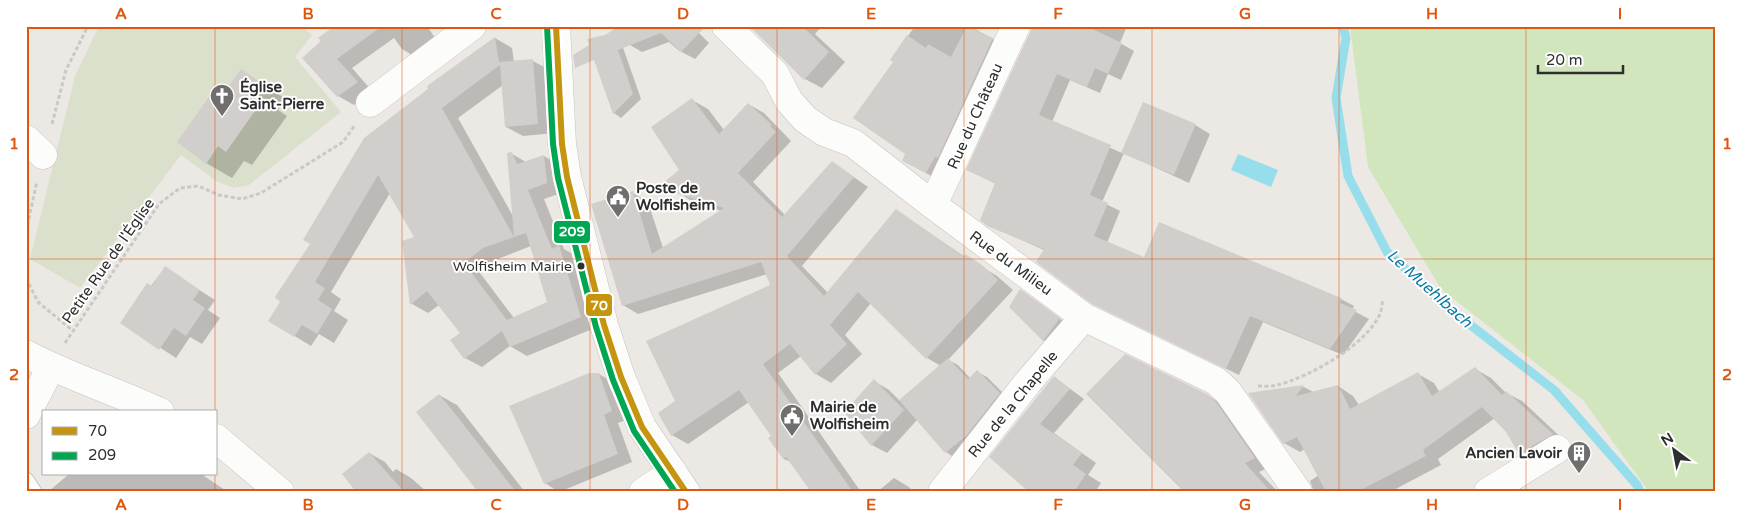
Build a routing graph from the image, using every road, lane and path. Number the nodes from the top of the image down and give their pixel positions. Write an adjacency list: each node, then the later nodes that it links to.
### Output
1 (472, 26): 5 (street)
2 (556, 26): 19 (street)
3 (726, 26): 6 (street, Rue du Milieu)
4 (1016, 26): 6 (street, Rue du Château)
5 (370, 103): 10 (path, Petite Rue de l'Église)
6 (932, 205): 9 (street, Rue du Milieu)
7 (26, 278): 10 (path)
8 (1383, 299): 13 (path)
9 (1084, 317): 13 (street, Rue du Milieu); 23 (street, Rue de la Chapelle)
10 (72, 330): 12 (path, Petite Rue de l'Église)
11 (26, 354): 12 (street)
12 (51, 367): 14 (street); 15 (street)
13 (1228, 392): 24 (street, Rue du Milieu)
14 (156, 410)
15 (26, 415)
16 (218, 440): 21 (street)
17 (1557, 449): 25 (street)
18 (26, 480): 20 (lane)
19 (680, 482): 22 (street)
20 (34, 492)
21 (280, 492)
22 (643, 492)
23 (942, 492)
24 (1298, 492)
25 (1488, 492)

